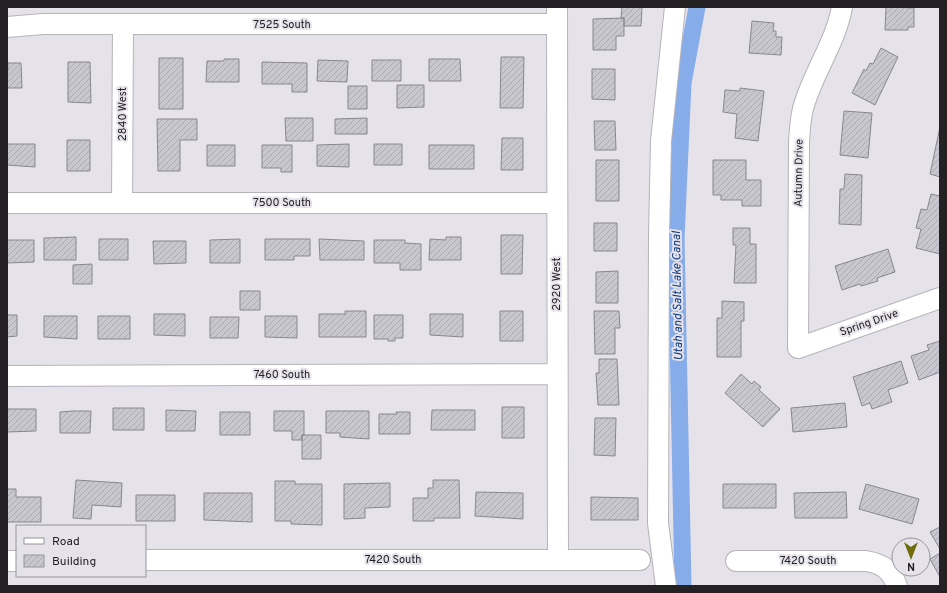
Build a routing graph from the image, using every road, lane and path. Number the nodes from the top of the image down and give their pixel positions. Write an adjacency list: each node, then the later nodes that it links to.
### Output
1 (675, 7): 17 (street)
2 (842, 7): 10 (street, Autumn Drive)
3 (557, 16): 4 (street, 7525 South); 8 (street, 2920 West)
4 (123, 25): 5 (street, 7525 South); 7 (street, 2840 West)
5 (7, 27)
6 (7, 203): 7 (street, 7500 South)
7 (122, 203): 8 (street, 7500 South)
8 (557, 203): 11 (street, 2920 West)
9 (940, 298): 10 (street, Spring Drive)
10 (798, 348)
11 (557, 374): 12 (street, 7460 South); 14 (street, 2920 West)
12 (7, 376)
13 (146, 560): 14 (street, 7420 South)
14 (558, 560): 15 (street, 7420 South)
15 (640, 560)
16 (736, 561): 18 (street, 7420 South)
17 (666, 586)
18 (897, 586)

